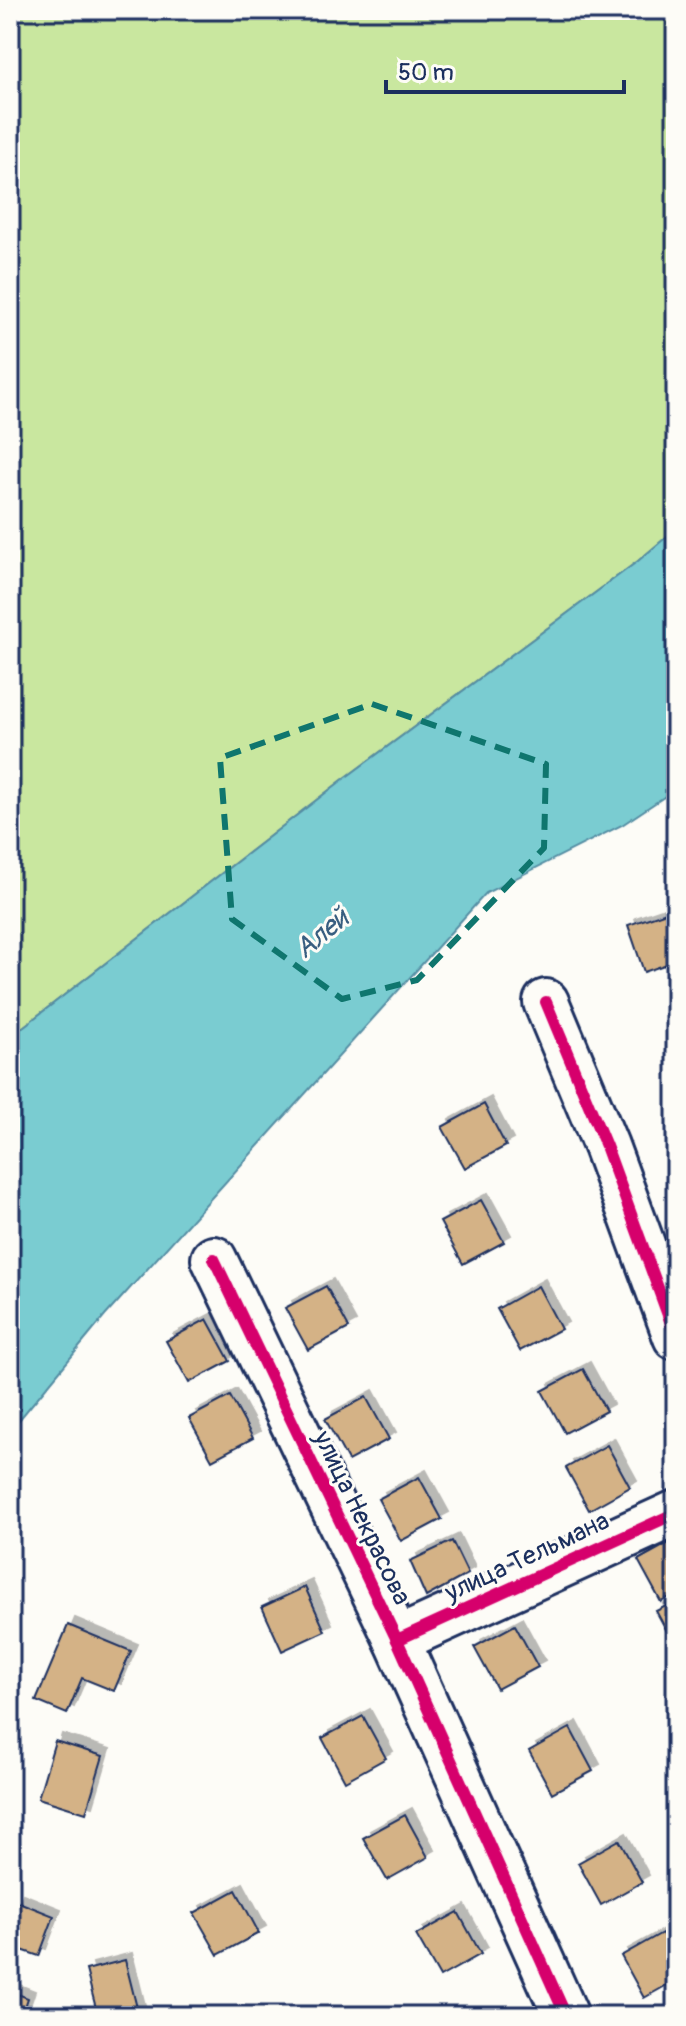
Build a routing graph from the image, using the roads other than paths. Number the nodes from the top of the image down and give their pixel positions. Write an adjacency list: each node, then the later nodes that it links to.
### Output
1 (546, 1002): 3 (street)
2 (214, 1259): 5 (street, улица Некрасова)
3 (676, 1337)
4 (676, 1513): 5 (street, улица Тельмана)
5 (397, 1640): 6 (street, улица Некрасова)
6 (566, 2016)

